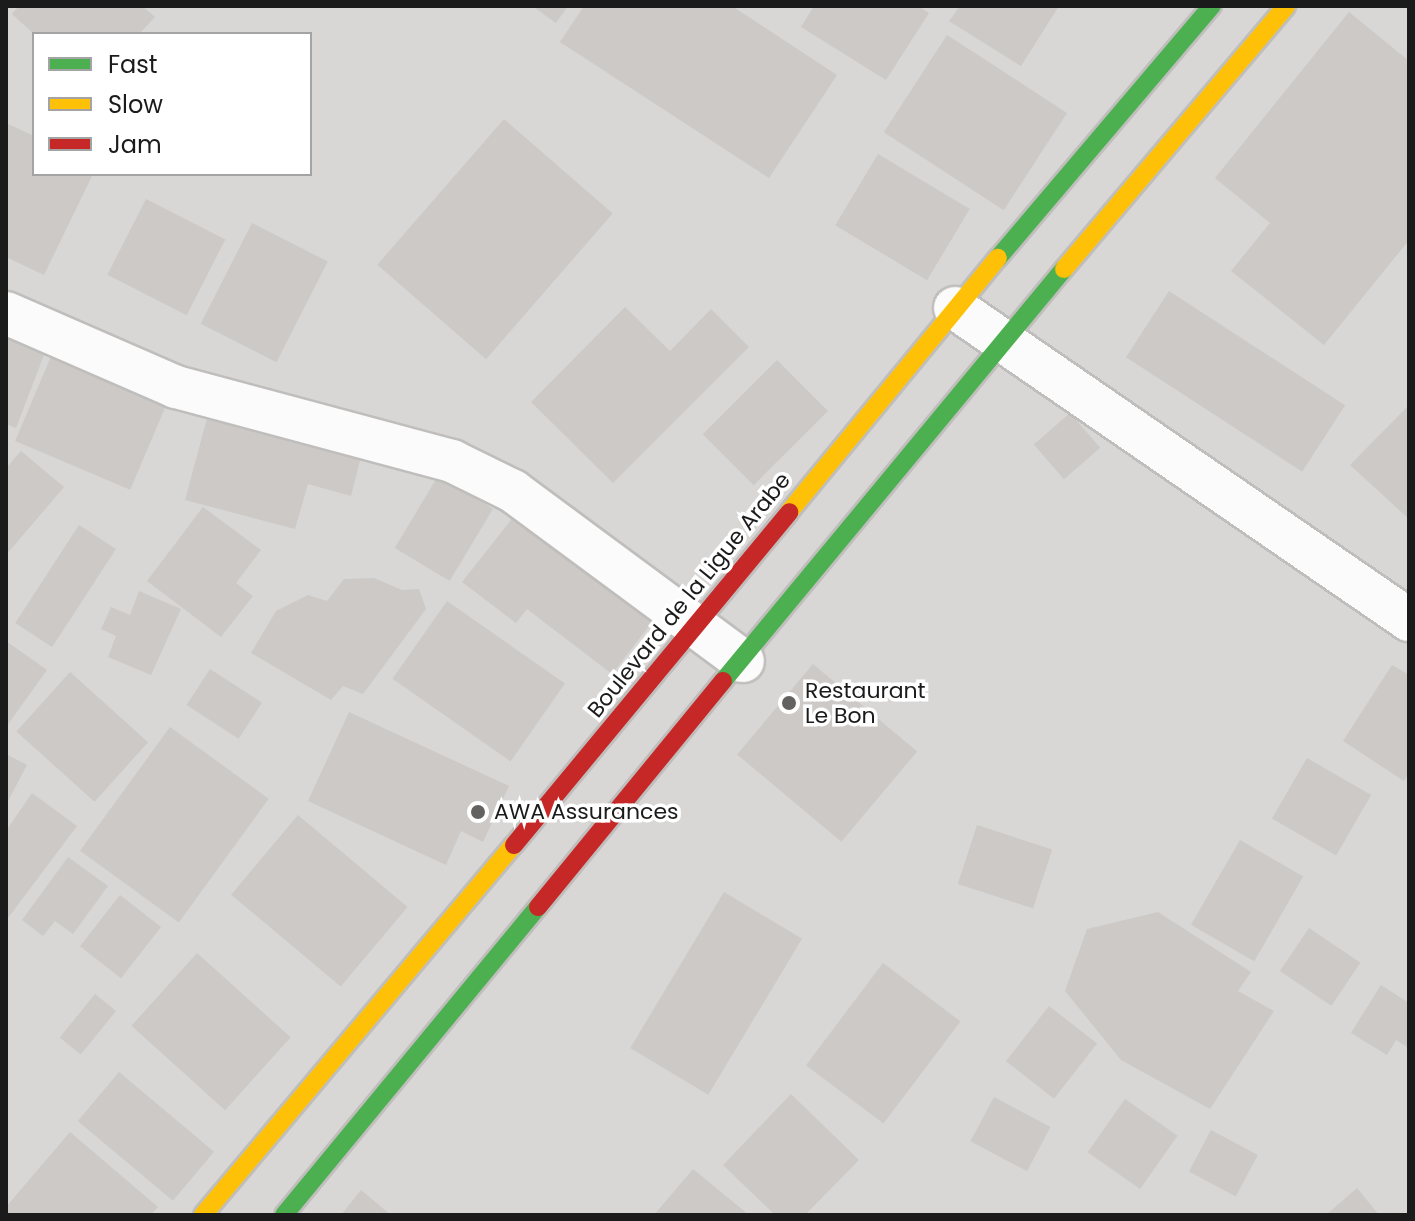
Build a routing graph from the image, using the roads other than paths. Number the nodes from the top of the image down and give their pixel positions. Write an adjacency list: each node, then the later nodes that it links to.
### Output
1 (1212, 6): 3 (main road, Boulevard de la Ligue Arabe)
2 (1286, 6): 5 (main road)
3 (955, 308): 5 (street); 7 (main road, Boulevard de la Ligue Arabe)
4 (6, 313): 7 (street)
5 (1003, 341): 6 (street); 8 (main road)
6 (1409, 620)
7 (696, 627): 8 (street); 9 (main road, Boulevard de la Ligue Arabe)
8 (743, 661): 10 (main road)
9 (203, 1215)
10 (284, 1215)

